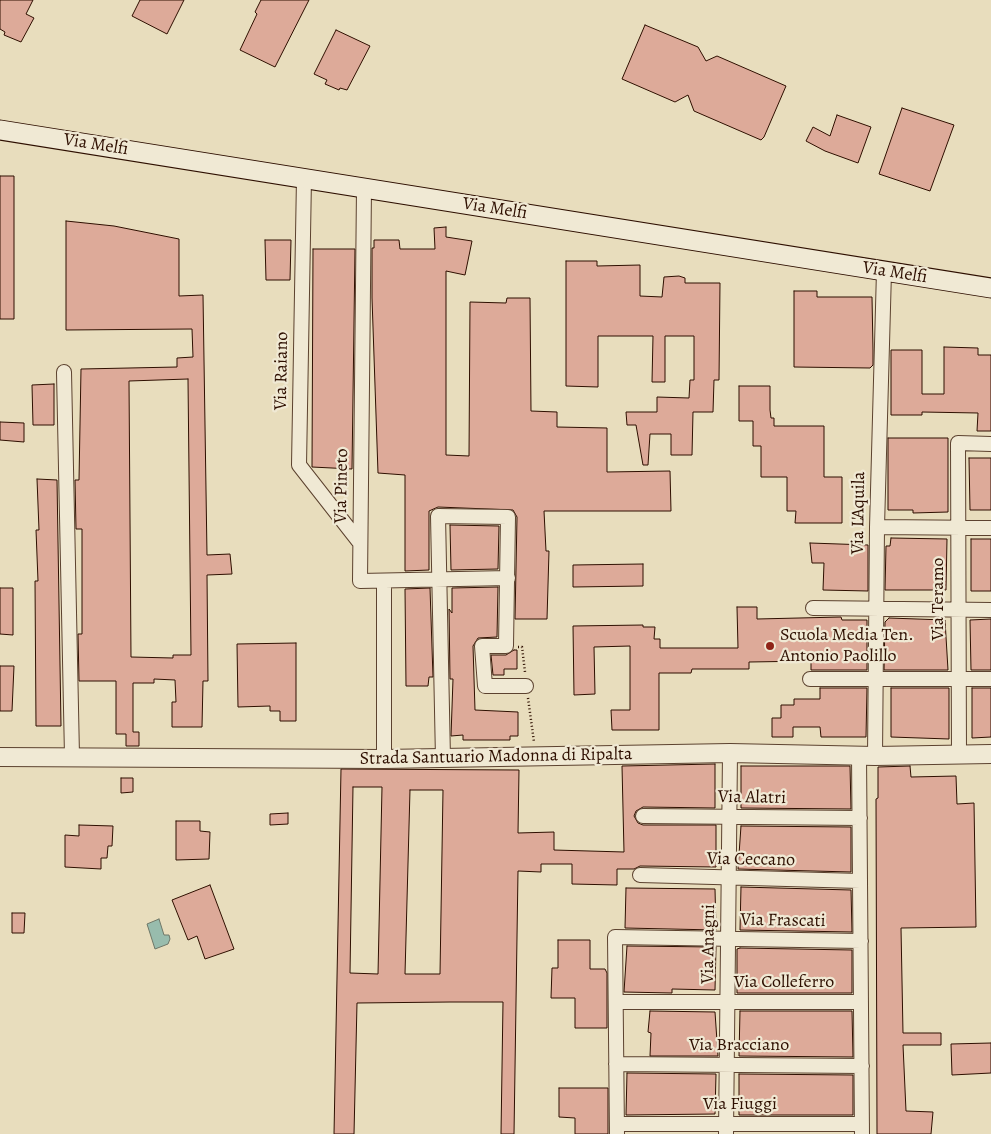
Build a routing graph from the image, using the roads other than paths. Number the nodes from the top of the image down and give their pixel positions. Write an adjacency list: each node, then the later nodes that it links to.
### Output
1 (0, 130): 2 (main road, Via Melfi)
2 (304, 178): 3 (main road, Via Melfi); 11 (street, Via Raiano)
3 (364, 188): 4 (main road, Via Melfi); 11 (street, Via Pineto)
4 (884, 271): 5 (main road, Via Melfi); 8 (street, Via L'Aquila)
5 (991, 288)
6 (64, 372): 27 (street)
7 (991, 444): 9 (street, Via Teramo)
8 (877, 527): 9 (street); 16 (street, Via L'Aquila)
9 (958, 528): 10 (street); 17 (street, Via Teramo)
10 (991, 528)
11 (360, 544): 13 (street, Via Pineto)
12 (508, 578): 14 (street); 14 (street); 23 (street)
13 (384, 581): 14 (street); 30 (street)
14 (439, 581): 31 (street)
15 (813, 608): 16 (street)
16 (876, 609): 17 (street); 20 (street, Via L'Aquila)
17 (958, 610): 18 (street); 21 (street, Via Teramo)
18 (991, 610)
19 (810, 679): 20 (street)
20 (876, 679): 21 (street); 28 (street, Via L'Aquila)
21 (958, 679): 22 (street); 25 (street, Via Teramo)
22 (991, 679)
23 (526, 686)
24 (730, 753): 28 (street, Strada Santuario Madonna di Ripalta); 31 (street, Strada Santuario Madonna di Ripalta); 33 (street, Via Anagni)
25 (959, 754): 26 (street, Strada Santuario Madonna di Ripalta); 28 (street, Strada Santuario Madonna di Ripalta)
26 (991, 754)
27 (72, 756): 29 (street, Strada Santuario Madonna di Ripalta); 30 (street, Strada Santuario Madonna di Ripalta)
28 (867, 756): 34 (street, Via L'Aquila)
29 (0, 757)
30 (384, 759): 31 (street, Strada Santuario Madonna di Ripalta)
31 (443, 759)
32 (643, 816): 33 (street, Via Alatri)
33 (730, 817): 34 (street, Via Alatri); 36 (street, Via Anagni)
34 (860, 818): 37 (street, Via L'Aquila)
35 (640, 876): 36 (street, Via Ceccano)
36 (729, 878): 37 (street, Via Ceccano); 38 (street, Via Anagni)
37 (860, 881): 39 (street, Via L'Aquila)
38 (728, 939): 39 (street, Via Frascati); 40 (street, Via Frascati); 41 (street, Via Anagni)
39 (861, 941): 42 (street, Via L'Aquila)
40 (616, 1002): 41 (street, Via Colleferro); 43 (street)
41 (727, 1002): 42 (street, Via Colleferro); 44 (street, Via Anagni)
42 (861, 1002): 45 (street, Via L'Aquila)
43 (616, 1064): 44 (street, Via Bracciano); 46 (street)
44 (726, 1065): 45 (street, Via Bracciano); 47 (street, Via Anagni)
45 (862, 1066): 48 (street, Via L'Aquila)
46 (617, 1129): 47 (street, Via Fiuggi)
47 (726, 1129): 48 (street, Via Fiuggi)
48 (862, 1129)

